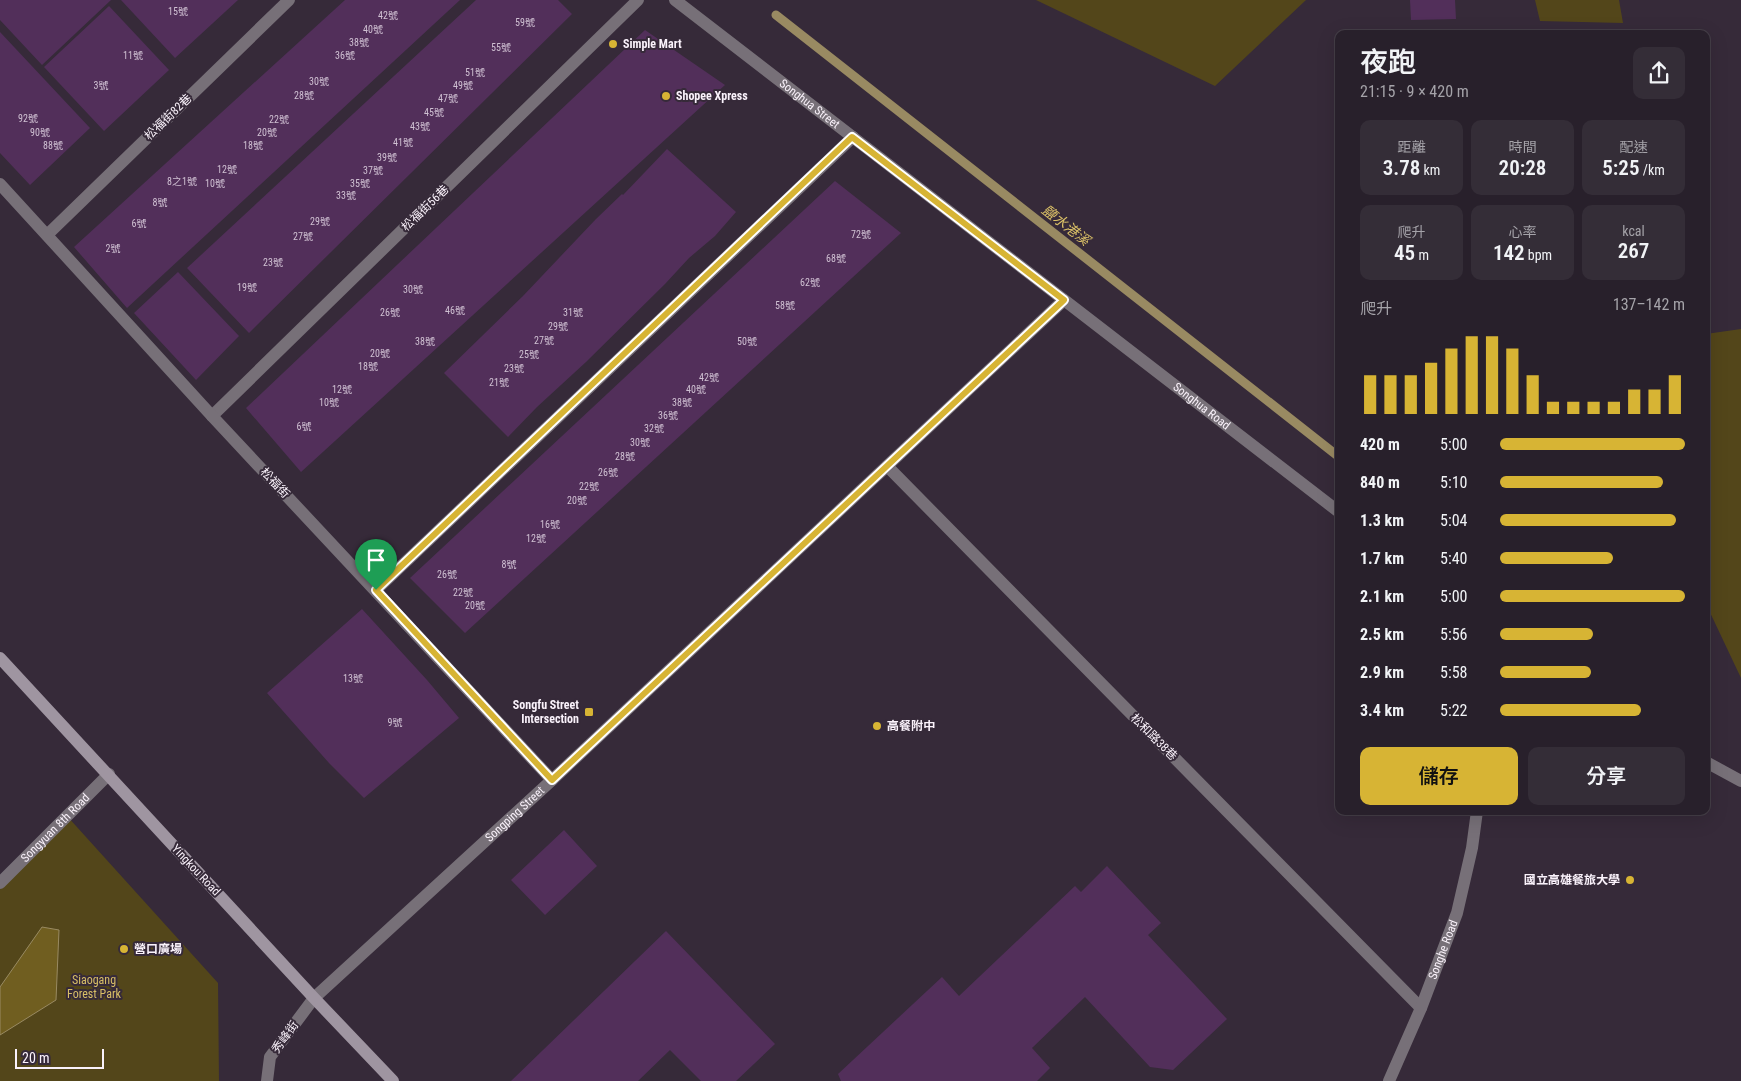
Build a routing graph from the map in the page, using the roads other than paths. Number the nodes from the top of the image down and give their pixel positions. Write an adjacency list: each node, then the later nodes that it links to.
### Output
1 (289, 0): 6 (street, 松福街82巷)
2 (638, 0): 8 (street, 松福街56巷)
3 (674, 0): 4 (street, Songhua Street)
4 (852, 137): 7 (street, Songhua Street); 11 (street)
5 (0, 184): 6 (street, 松福街)
6 (47, 234): 8 (street, 松福街)
7 (1064, 300): 9 (street, Songping Street); 10 (street, Songhua Road)
8 (212, 416): 11 (street, 松福街)
9 (887, 466): 15 (street, Songping Street); 20 (street, 松和路38巷)
10 (1335, 509)
11 (376, 590): 15 (street, 松福街)
12 (0, 658): 14 (street, Yingkou Road)
13 (1710, 764): 16 (street)
14 (108, 774): 18 (street, Songyuan 8th Road); 19 (street, Yingkou Road)
15 (552, 780): 19 (street, Songping Street)
16 (1741, 780)
17 (1476, 815): 20 (street, Songhe Road)
18 (0, 883)
19 (314, 998): 21 (street, 秀峰街); 22 (street, Yingkou Road)
20 (1421, 1008): 23 (street, Songhe Road)
21 (267, 1081)
22 (393, 1081)
23 (1389, 1081)

